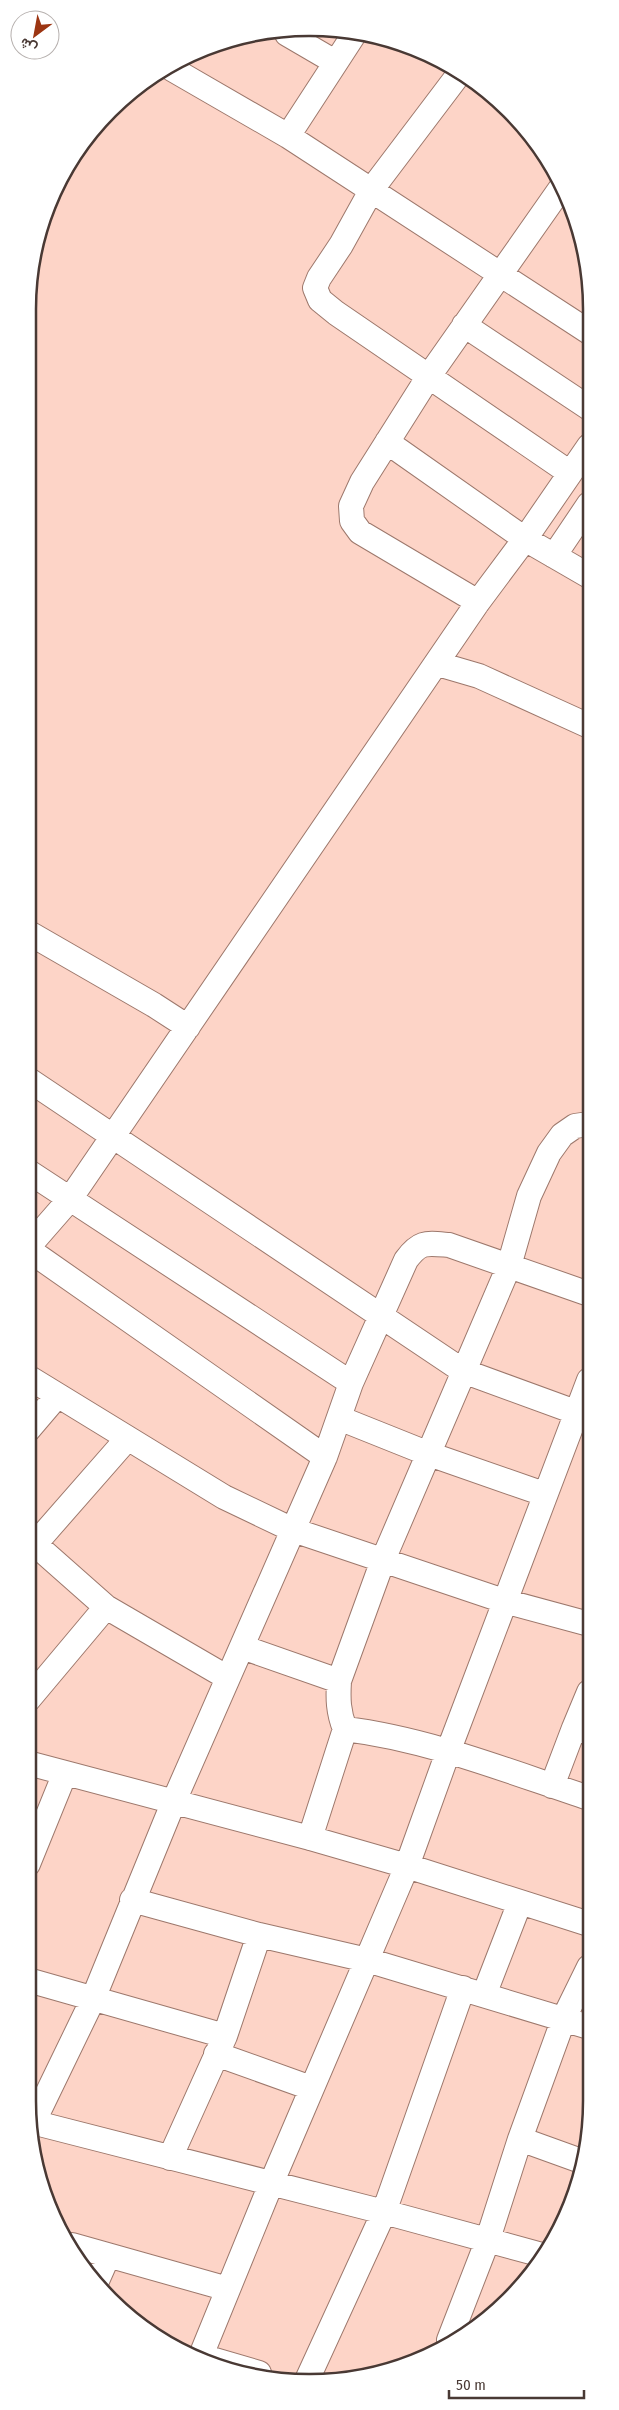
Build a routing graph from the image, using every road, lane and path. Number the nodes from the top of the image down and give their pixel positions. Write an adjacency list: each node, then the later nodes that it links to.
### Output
1 (292, 37): 3 (street)
2 (351, 40): 3 (street)
3 (335, 62): 6 (street)
4 (176, 71): 6 (street)
5 (455, 79): 7 (street)
6 (288, 136): 7 (street)
7 (372, 189): 9 (street); 12 (street)
8 (557, 194): 9 (street)
9 (500, 274): 10 (street); 11 (street)
10 (464, 325): 12 (street); 13 (street)
11 (583, 328)
12 (429, 376): 14 (street); 16 (street)
13 (583, 404)
14 (387, 442): 18 (street); 21 (street)
15 (583, 455): 16 (street)
16 (570, 473): 18 (street)
17 (583, 513): 19 (street)
18 (526, 539): 19 (street); 21 (street)
19 (554, 556): 20 (street)
20 (583, 573)
21 (478, 602): 22 (street)
22 (438, 664): 23 (street); 25 (street)
23 (583, 723)
24 (36, 937): 25 (street)
25 (188, 1027): 28 (street)
26 (36, 1085): 28 (street)
27 (583, 1125): 33 (street)
28 (112, 1135): 30 (street); 35 (street)
29 (36, 1177): 30 (street)
30 (70, 1199): 31 (street); 38 (street)
31 (36, 1238)
32 (36, 1255): 45 (street)
33 (509, 1266): 34 (street); 35 (street); 36 (street)
34 (583, 1292)
35 (381, 1317): 36 (street); 38 (street)
36 (463, 1370): 40 (street); 44 (street)
37 (36, 1382): 39 (street)
38 (352, 1383): 41 (street)
39 (57, 1396): 42 (street); 43 (street)
40 (582, 1415): 46 (street)
41 (339, 1418): 44 (street); 45 (street)
42 (36, 1421)
43 (127, 1439): 47 (street); 48 (street)
44 (429, 1454): 46 (street); 50 (street)
45 (325, 1457): 47 (street)
46 (544, 1494): 51 (street)
47 (293, 1530): 50 (street); 54 (street)
48 (36, 1537)
49 (36, 1545): 52 (street)
50 (383, 1560): 51 (street); 56 (street)
51 (504, 1601): 53 (street); 60 (street)
52 (106, 1607): 55 (street); 57 (street)
53 (583, 1622)
54 (242, 1647): 55 (street); 56 (street)
55 (228, 1678): 65 (street)
56 (340, 1681): 58 (street)
57 (36, 1690)
58 (344, 1729): 60 (street); 66 (street)
59 (581, 1731): 63 (street)
60 (448, 1752): 63 (street); 68 (street)
61 (36, 1765): 62 (street)
62 (65, 1773): 65 (street); 67 (street)
63 (552, 1786): 64 (street)
64 (583, 1796)
65 (174, 1801): 66 (street); 69 (street)
66 (310, 1838): 68 (street)
67 (36, 1844)
68 (407, 1866): 70 (street); 73 (street)
69 (132, 1900): 72 (street); 77 (street)
70 (520, 1902): 71 (street); 76 (street)
71 (583, 1922)
72 (259, 1935): 73 (street); 80 (street)
73 (367, 1960): 76 (street); 81 (street)
74 (583, 1979): 78 (street)
75 (36, 1982): 77 (street)
76 (473, 1991): 78 (street); 88 (street)
77 (93, 1999): 80 (street); 82 (street)
78 (564, 2018): 79 (street); 84 (street)
79 (583, 2025)
80 (220, 2045): 81 (street); 85 (street)
81 (311, 2088): 87 (street)
82 (37, 2115)
83 (38, 2124): 85 (street)
84 (520, 2139): 86 (street); 89 (street)
85 (170, 2158): 87 (street)
86 (576, 2159)
87 (271, 2184): 88 (street); 94 (street)
88 (384, 2212): 89 (street); 97 (street)
89 (488, 2242): 91 (street); 95 (street)
90 (80, 2248): 92 (street)
91 (536, 2254)
92 (108, 2256): 93 (street); 94 (street)
93 (99, 2275)
94 (228, 2289): 96 (street)
95 (452, 2334)
96 (202, 2352)
97 (310, 2374)

